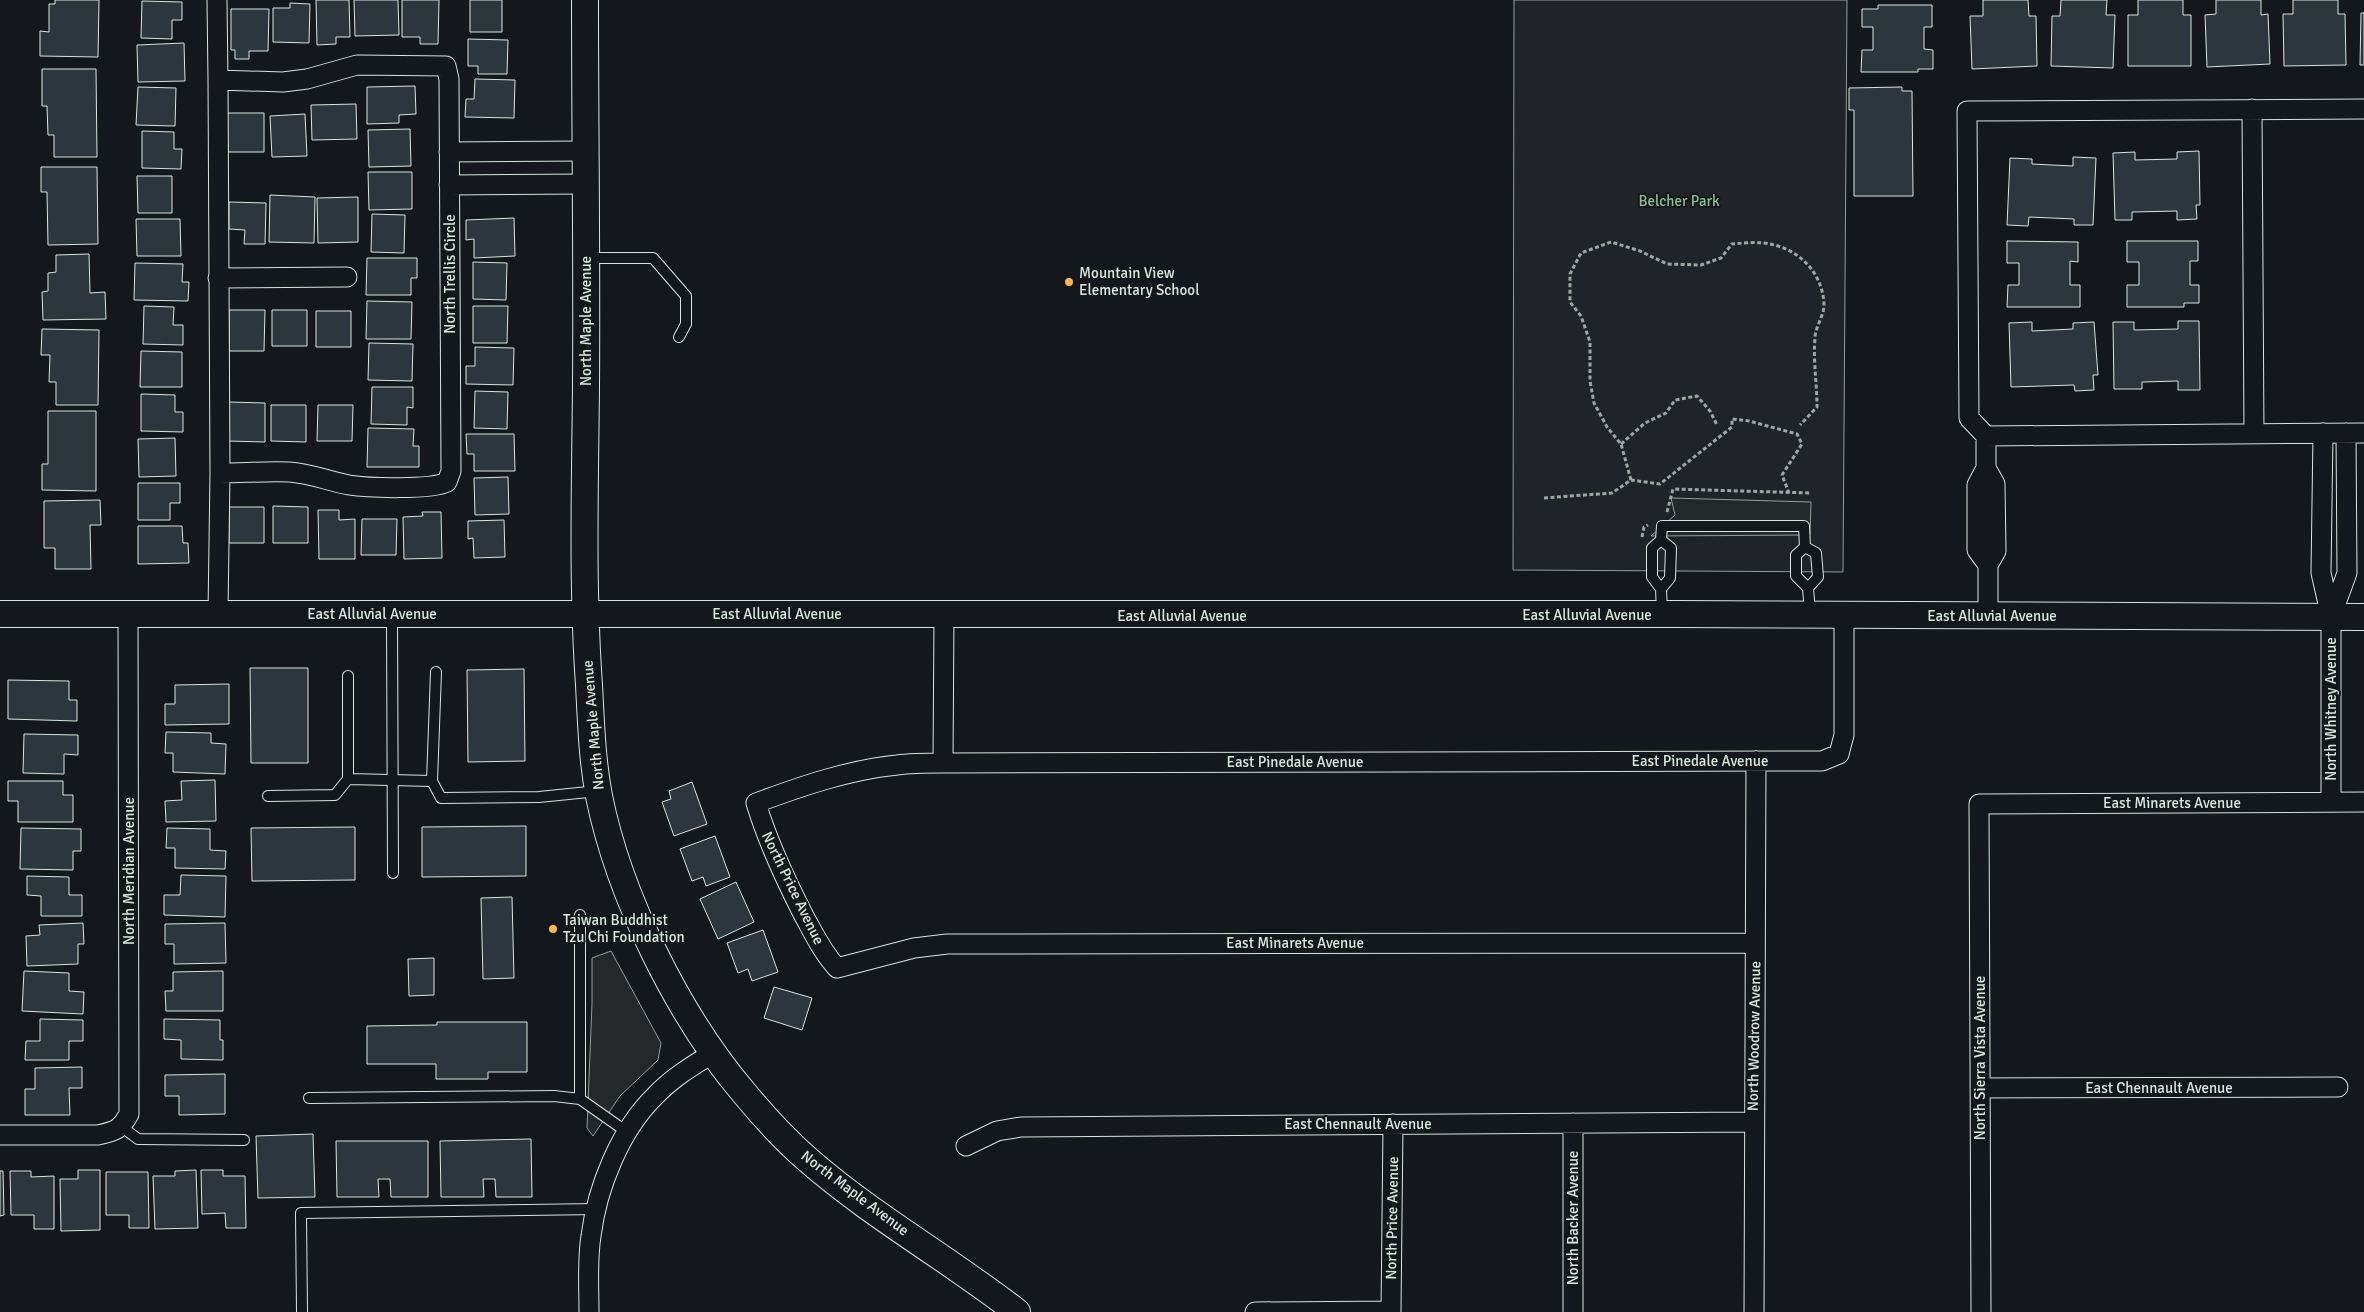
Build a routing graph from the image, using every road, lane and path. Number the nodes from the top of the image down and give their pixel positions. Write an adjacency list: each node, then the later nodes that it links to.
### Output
1 (217, 0): 3 (street)
2 (585, 0): 6 (main road, North Maple Avenue)
3 (218, 80): 7 (street, North Trellis Circle); 14 (street)
4 (2364, 108): 5 (street)
5 (2252, 109): 20 (street); 21 (street)
6 (585, 151): 8 (street); 10 (main road, North Maple Avenue)
7 (449, 152): 8 (street); 11 (street, North Trellis Circle)
8 (510, 152): 9 (street)
9 (510, 184): 10 (street); 11 (street)
10 (586, 184): 12 (main road, North Maple Avenue)
11 (449, 185): 23 (street, North Trellis Circle)
12 (586, 258): 15 (lane); 39 (main road, North Maple Avenue)
13 (347, 277): 14 (street)
14 (218, 278): 23 (street)
15 (679, 337)
16 (1718, 425): 22 (path)
17 (1800, 425): 22 (path)
18 (2323, 433): 19 (street); 20 (street); 44 (street)
19 (2355, 433): 44 (street)
20 (2254, 434): 21 (street)
21 (1986, 436): 43 (street)
22 (1622, 444): 24 (path)
23 (220, 473): 35 (street)
24 (1631, 480): 25 (path); 27 (path)
25 (1789, 493): 26 (path); 28 (path)
26 (1810, 493)
27 (1544, 498)
28 (1666, 514)
29 (1651, 523): 31 (path)
30 (1661, 540): 32 (lane); 34 (lane); 34 (lane)
31 (1641, 545)
32 (1805, 547): 33 (lane); 33 (lane)
33 (1808, 588): 40 (lane)
34 (1661, 602): 40 (main road, East Alluvial Avenue); 42 (main road, East Alluvial Avenue)
35 (218, 613): 37 (main road, East Alluvial Avenue); 38 (main road, East Alluvial Avenue)
36 (0, 614): 37 (main road, East Alluvial Avenue)
37 (128, 614): 71 (street, North Meridian Avenue)
38 (392, 614): 39 (main road, East Alluvial Avenue); 51 (lane)
39 (584, 614): 42 (main road, East Alluvial Avenue); 53 (main road, North Maple Avenue)
40 (1810, 615): 41 (main road, East Alluvial Avenue)
41 (1844, 615): 43 (main road, East Alluvial Avenue); 48 (street, East Pinedale Avenue)
42 (944, 616): 49 (street)
43 (1988, 616): 44 (main road, East Alluvial Avenue)
44 (2331, 617): 45 (main road, East Alluvial Avenue); 55 (street, North Whitney Avenue)
45 (2364, 617)
46 (436, 672): 52 (lane)
47 (348, 676): 50 (lane)
48 (1756, 761): 49 (street, East Pinedale Avenue); 61 (street, North Woodrow Avenue)
49 (943, 763): 57 (street, East Pinedale Avenue)
50 (348, 779): 51 (lane); 54 (lane)
51 (393, 779): 52 (lane); 59 (lane)
52 (432, 781): 53 (lane)
53 (598, 791): 63 (main road, North Maple Avenue)
54 (268, 796)
55 (2331, 802): 56 (street, East Minarets Avenue); 58 (street, East Minarets Avenue)
56 (2364, 802)
57 (756, 803): 62 (street, North Price Avenue)
58 (1980, 804): 65 (street, North Sierra Vista Avenue)
59 (393, 873)
60 (580, 915): 67 (lane)
61 (1755, 942): 62 (street, East Minarets Avenue); 68 (street, North Woodrow Avenue)
62 (837, 968)
63 (713, 1053): 72 (street); 80 (main road, North Maple Avenue)
64 (2338, 1087): 65 (street, East Chennault Avenue)
65 (1980, 1088): 84 (street, North Sierra Vista Avenue)
66 (309, 1098): 67 (lane)
67 (580, 1100): 72 (lane)
68 (1753, 1122): 69 (street, East Chennault Avenue); 83 (street, North Woodrow Avenue)
69 (1573, 1123): 70 (street, East Chennault Avenue); 82 (street, North Backer Avenue)
70 (1393, 1124): 75 (street, East Chennault Avenue); 77 (street, North Price Avenue)
71 (122, 1126): 73 (street); 74 (lane)
72 (627, 1132): 76 (street)
73 (0, 1135)
74 (244, 1140)
75 (966, 1146)
76 (596, 1209): 78 (lane); 79 (street)
77 (1391, 1311): 81 (street)
78 (302, 1312)
79 (589, 1312)
80 (1017, 1312)
81 (1255, 1312)
82 (1573, 1312)
83 (1754, 1312)
84 (1981, 1312)

